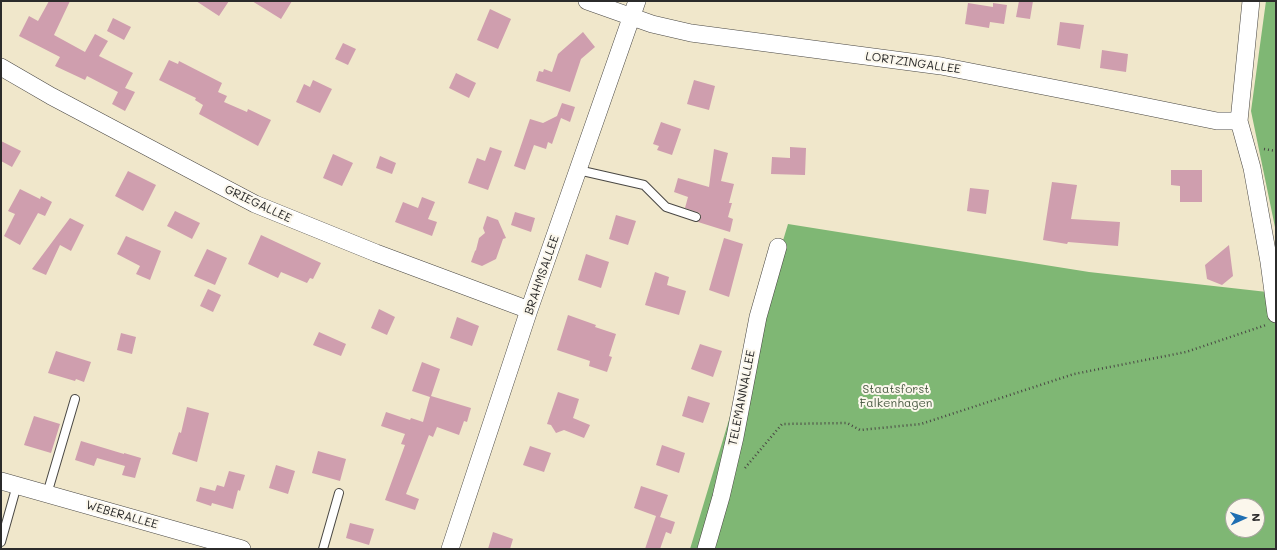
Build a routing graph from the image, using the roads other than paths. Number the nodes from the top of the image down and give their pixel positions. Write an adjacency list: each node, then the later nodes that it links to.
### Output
1 (587, 1): 3 (street, LORTZINGALLEE)
2 (1251, 1): 5 (street)
3 (634, 8): 5 (street, LORTZINGALLEE); 6 (street, BRAHMSALLEE)
4 (1, 67): 9 (street, GRIEGALLEE)
5 (1240, 121): 10 (street)
6 (578, 170): 7 (lane); 9 (street, BRAHMSALLEE)
7 (696, 217)
8 (778, 247): 20 (street, TELEMANNALLEE)
9 (529, 310): 19 (street, BRAHMSALLEE)
10 (1273, 319)
11 (74, 399): 14 (lane)
12 (9, 483): 14 (street, WEBERALLEE); 15 (lane)
13 (339, 493): 18 (lane)
14 (47, 494): 16 (street, WEBERALLEE)
15 (1, 542)
16 (211, 545): 17 (street, WEBERALLEE)
17 (242, 549)
18 (323, 549)
19 (450, 549)
20 (706, 549)

